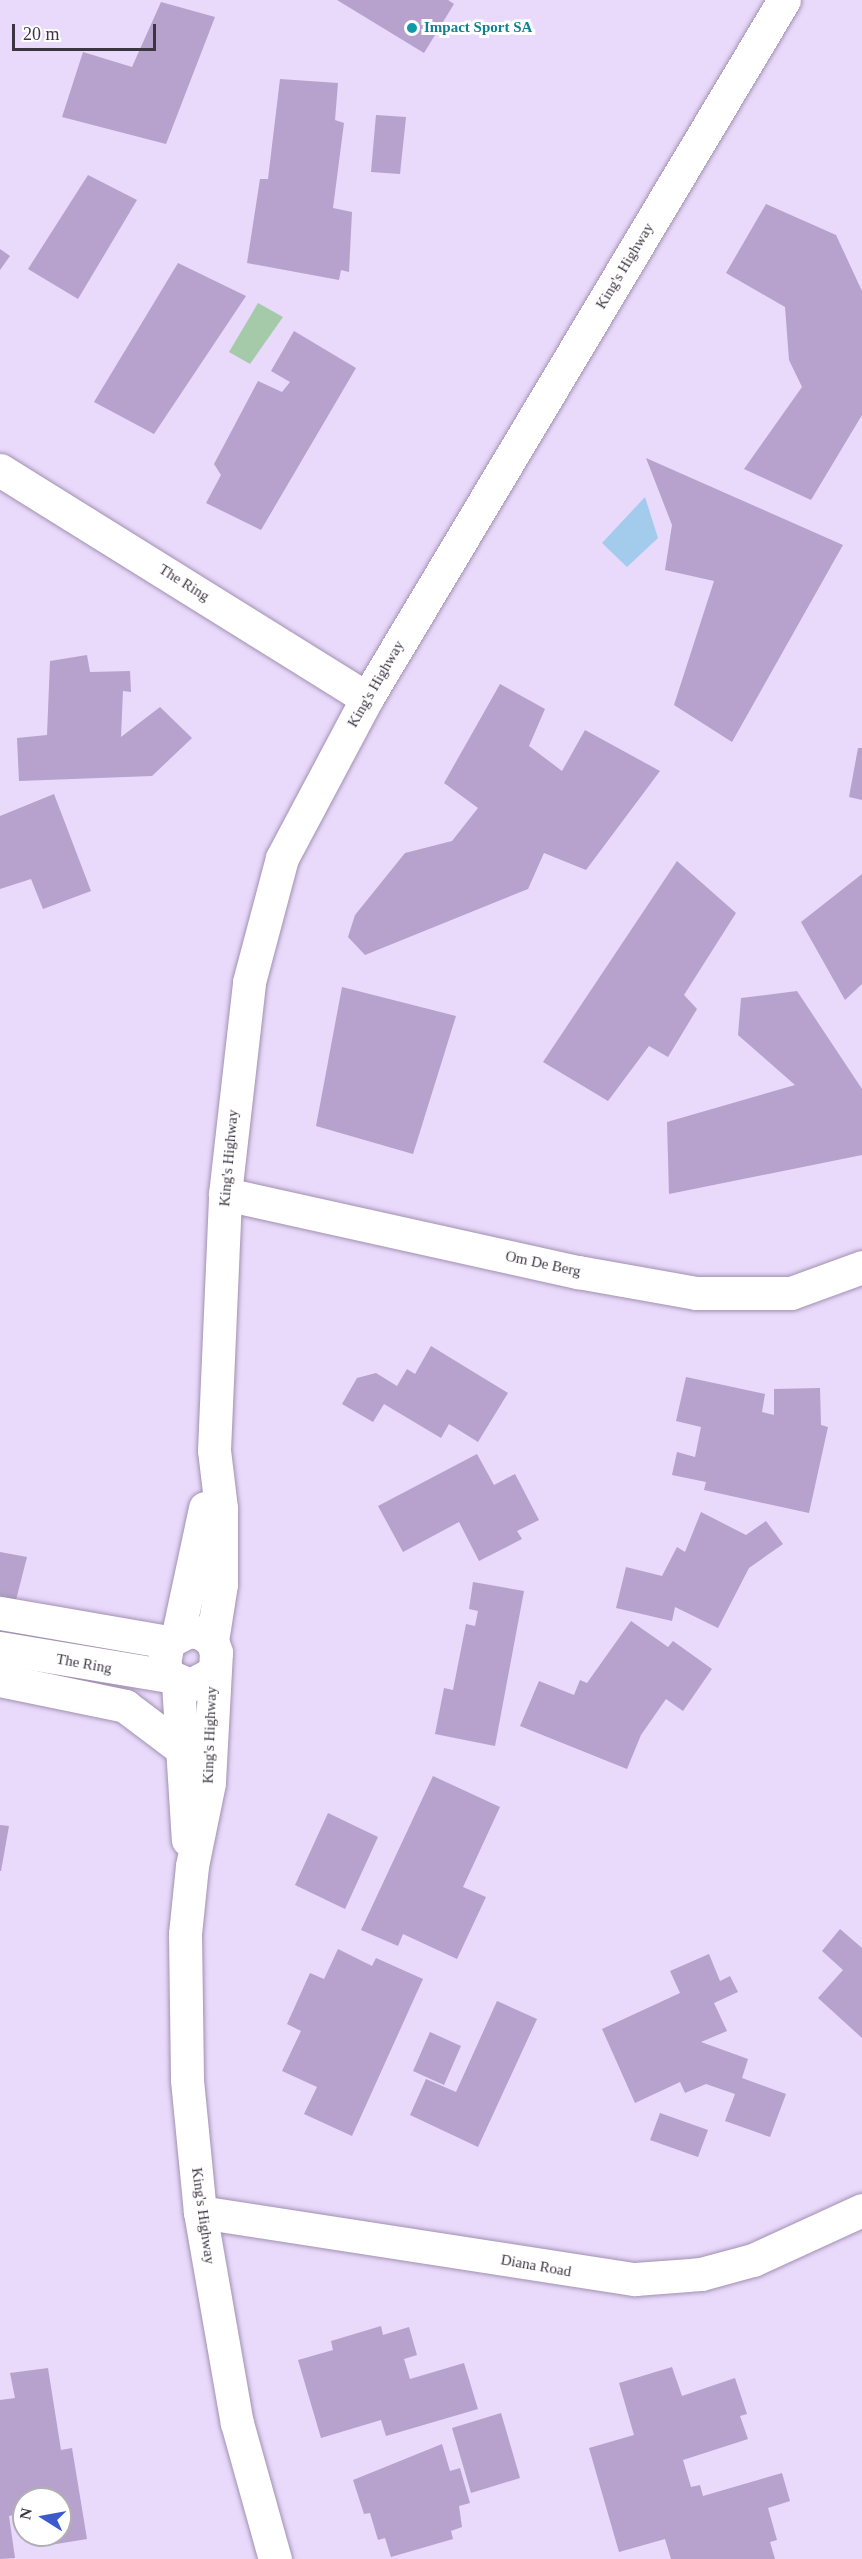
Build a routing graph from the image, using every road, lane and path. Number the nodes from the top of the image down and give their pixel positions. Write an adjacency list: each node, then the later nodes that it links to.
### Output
1 (784, 0): 3 (street, King's Highway)
2 (0, 470): 3 (street, The Ring)
3 (367, 698): 4 (street, King's Highway)
4 (225, 1194): 5 (street, Om De Berg); 6 (street, King's Highway)
5 (862, 1267)
6 (214, 1450): 8 (street, King's Highway); 9 (street, King's Highway)
7 (0, 1613): 8 (street)
8 (173, 1638): 9 (street); 12 (street)
9 (212, 1641): 11 (street)
10 (0, 1648): 12 (street, The Ring)
11 (211, 1674): 12 (street); 15 (street, King's Highway)
12 (173, 1679): 14 (street, King's Highway)
13 (0, 1680): 14 (street)
14 (182, 1749): 15 (street, King's Highway)
15 (192, 1866): 17 (street, King's Highway)
16 (862, 2210): 17 (street, Diana Road)
17 (200, 2212): 18 (street, King's Highway)
18 (275, 2559)

